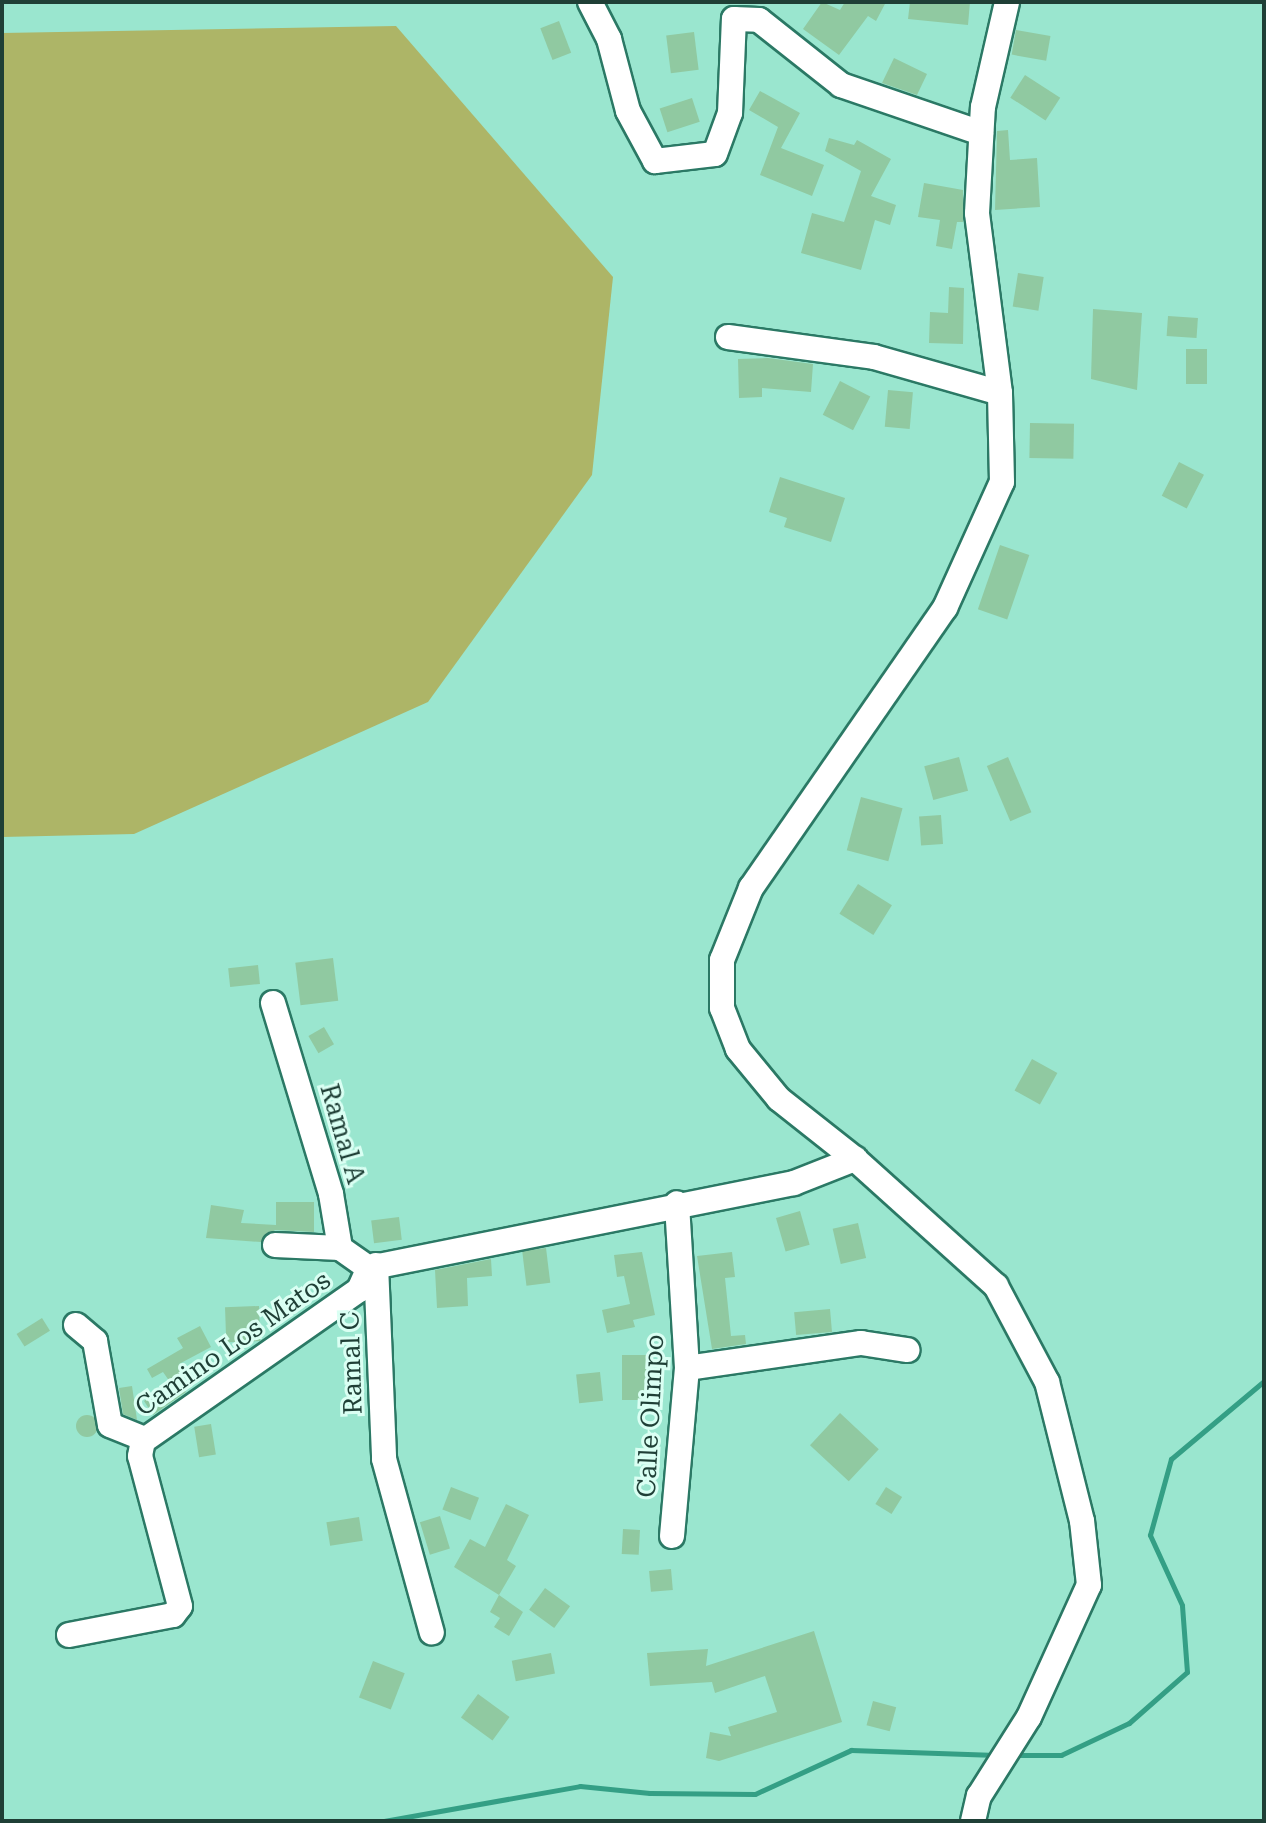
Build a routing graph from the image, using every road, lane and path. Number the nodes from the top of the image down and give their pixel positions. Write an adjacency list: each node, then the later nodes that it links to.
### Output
1 (590, 2): 3 (street)
2 (1007, 2): 3 (street)
3 (981, 133): 5 (street)
4 (728, 337): 5 (street)
5 (1000, 393): 7 (street)
6 (273, 1003): 10 (street, Ramal A)
7 (855, 1159): 8 (street); 19 (street)
8 (677, 1203): 11 (street); 14 (street, Calle Olimpo)
9 (275, 1245): 10 (street)
10 (340, 1248): 11 (street)
11 (372, 1267): 15 (street, Camino Los Matos); 17 (street, Ramal C)
12 (76, 1325): 15 (street)
13 (907, 1350): 14 (street)
14 (687, 1368): 16 (street, Calle Olimpo)
15 (144, 1439): 18 (street, Camino Los Matos)
16 (672, 1536)
17 (432, 1633)
18 (69, 1635)
19 (973, 1821)

